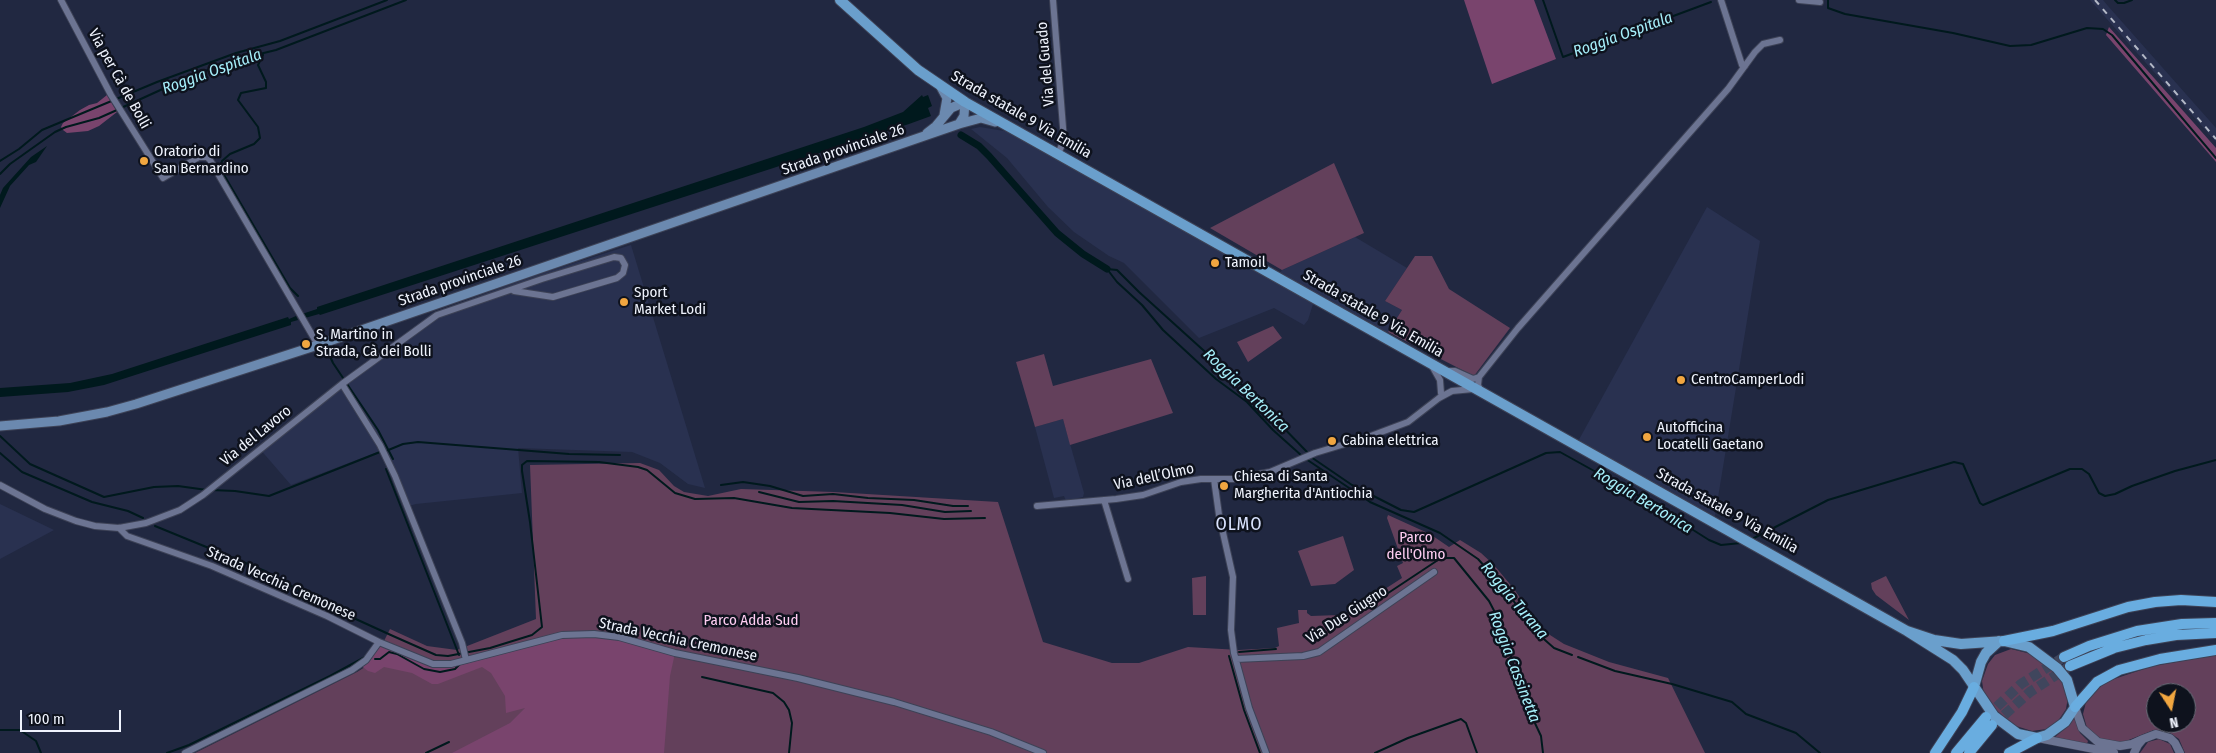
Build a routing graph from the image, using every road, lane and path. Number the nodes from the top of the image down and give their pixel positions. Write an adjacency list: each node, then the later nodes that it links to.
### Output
1 (61, 0): 19 (street, Via per Cà de Bolli)
2 (840, 0): 9 (main road, Strada statale 9 Via Emilia)
3 (1053, 0): 15 (street, Via del Guado)
4 (1721, 0): 8 (street)
5 (1799, 0): 6 (street)
6 (1820, 0)
7 (1780, 40): 8 (street)
8 (1745, 66): 22 (street)
9 (941, 87): 10 (main road, Strada statale 9 Via Emilia); 11 (main road)
10 (965, 102): 11 (main road, Strada provinciale 26); 12 (main road); 13 (main road, Strada statale 9 Via Emilia)
11 (943, 118): 14 (main road, Strada provinciale 26)
12 (959, 124): 13 (main road, Strada provinciale 26); 14 (main road, Strada provinciale 26)
13 (1010, 127): 15 (main road, Strada statale 9 Via Emilia)
14 (922, 137): 19 (main road, Strada provinciale 26)
15 (1058, 154): 20 (main road, Strada statale 9 Via Emilia)
16 (542, 279): 17 (street, Via del Lavoro); 18 (street); 18 (street, Via del Lavoro)
17 (514, 291): 18 (street); 23 (street, Via del Lavoro)
18 (541, 296)
19 (318, 344): 26 (main road, Strada provinciale 26)
20 (1429, 364): 21 (main road, Strada statale 9 Via Emilia); 25 (street)
21 (1451, 377): 22 (street); 24 (main road, Strada statale 9 Via Emilia); 25 (street)
22 (1479, 377): 24 (street)
23 (344, 383): 31 (street, Via del Lavoro); 42 (street)
24 (1478, 391): 25 (street, Via dell’Olmo); 36 (main road, Strada statale 9 Via Emilia)
25 (1442, 395): 27 (street, Via dell’Olmo)
26 (0, 426)
27 (1214, 479): 29 (street, Via dell’Olmo); 41 (street)
28 (0, 485): 31 (street, Via del Lavoro)
29 (1104, 500): 30 (street, Via dell’Olmo); 33 (street)
30 (1037, 506)
31 (119, 528): 39 (street, Strada Vecchia Cremonese)
32 (1434, 572): 41 (street, Via Due Giugno)
33 (1128, 579)
34 (2216, 602): 38 (highway)
35 (2216, 623): 37 (highway)
36 (1907, 631): 38 (main road, Strada statale 9 Via Emilia); 43 (main road, Strada statale 9 Via Emilia)
37 (2216, 633)
38 (2002, 641): 43 (main road); 44 (main road)
39 (379, 642): 42 (street, Strada Vecchia Cremonese); 50 (street)
40 (2216, 650): 44 (highway)
41 (1236, 659): 52 (street)
42 (466, 660): 51 (street, Strada Vecchia Cremonese)
43 (1974, 687): 47 (main road); 53 (highway)
44 (2075, 707): 47 (main road); 48 (street)
45 (1986, 717): 54 (highway)
46 (1992, 726): 55 (highway)
47 (2037, 738): 56 (highway); 57 (street)
48 (2143, 739): 49 (street); 58 (street)
49 (2180, 752)
50 (185, 753)
51 (1043, 753)
52 (1266, 753)
53 (1935, 753)
54 (1956, 753)
55 (1969, 753)
56 (2009, 753)
57 (2114, 753)
58 (2134, 753)

